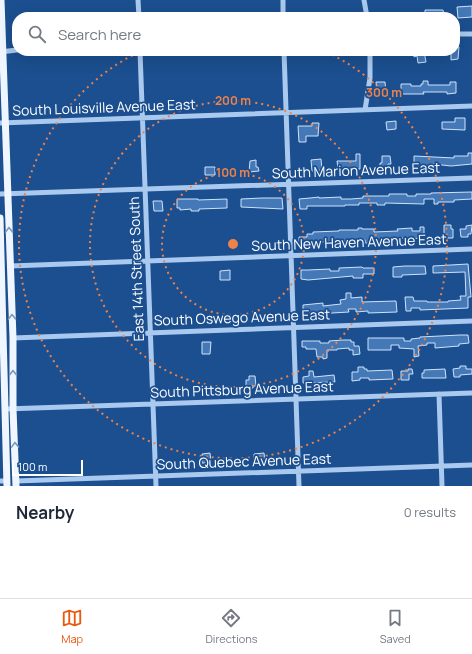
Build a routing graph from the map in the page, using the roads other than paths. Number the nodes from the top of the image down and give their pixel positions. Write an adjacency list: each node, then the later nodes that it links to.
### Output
1 (1, 0): 11 (main road)
2 (138, 0): 5 (street)
3 (283, 0): 6 (street)
4 (364, 0): 7 (street)
5 (139, 12)
6 (283, 12)
7 (366, 12)
8 (460, 34): 9 (street)
9 (472, 34)
10 (12, 51): 11 (street)
11 (1, 52): 19 (main road)
12 (140, 56): 18 (street, East 14th Street South)
13 (284, 56): 17 (street)
14 (370, 56): 16 (street)
15 (472, 106): 16 (street, South Louisville Avenue East)
16 (366, 110): 17 (street, South Louisville Avenue East)
17 (287, 113): 18 (street, South Louisville Avenue East); 21 (street)
18 (142, 118): 19 (street, South Louisville Avenue East); 22 (street, East 14th Street South)
19 (3, 123): 23 (main road)
20 (472, 178): 21 (street, South Marion Avenue East)
21 (289, 184): 22 (street, South Marion Avenue East); 26 (street)
22 (145, 189): 23 (street, South Marion Avenue East); 27 (street, East 14th Street South)
23 (4, 194): 29 (main road, one-way to 23)
24 (0, 218): 28 (main road)
25 (472, 249): 26 (street, South New Haven Avenue East)
26 (292, 256): 27 (street, South New Haven Avenue East); 31 (street)
27 (148, 261): 29 (street, South New Haven Avenue East); 32 (street, East 14th Street South)
28 (1, 264): 29 (main road); 33 (main road)
29 (10, 266): 34 (main road, one-way to 29)
30 (472, 321): 31 (street, South Oswego Avenue East)
31 (294, 328): 32 (street, South Oswego Avenue East); 37 (street)
32 (150, 333): 34 (street, South Oswego Avenue East); 38 (street, East 14th Street South)
33 (4, 338): 34 (main road); 39 (main road)
34 (13, 338): 40 (main road, one-way to 34)
35 (472, 393): 36 (street, South Pittsburg Avenue East)
36 (439, 394): 37 (street, South Pittsburg Avenue East); 42 (street)
37 (296, 399): 38 (street, South Pittsburg Avenue East); 43 (street)
38 (153, 404): 40 (street, South Pittsburg Avenue East); 44 (street, East 14th Street South)
39 (5, 409): 40 (street, South Pittsburg Avenue East); 45 (main road)
40 (14, 409): 46 (main road, one-way to 40)
41 (472, 465): 42 (street, South Quebec Avenue East)
42 (442, 466): 43 (street, South Quebec Avenue East); 49 (street)
43 (299, 471): 44 (street, South Quebec Avenue East); 48 (street)
44 (155, 476): 46 (street, South Quebec Avenue East); 47 (street, East 14th Street South)
45 (5, 483): 46 (main road)
46 (16, 483)
47 (156, 486)
48 (299, 486)
49 (442, 486)

